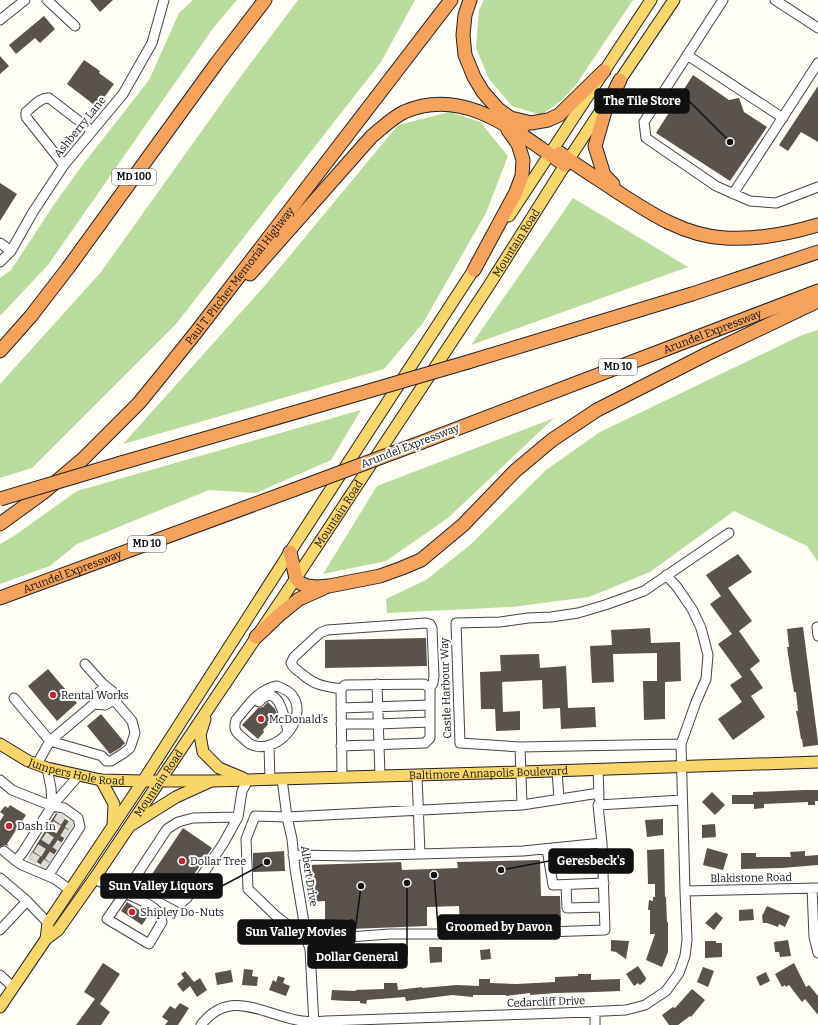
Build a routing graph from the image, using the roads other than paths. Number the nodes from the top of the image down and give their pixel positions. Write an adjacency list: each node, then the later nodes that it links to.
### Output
1 (24, 0): 12 (street)
2 (47, 0): 13 (street)
3 (164, 0): 22 (street, Ashberry Lane)
4 (257, 0): 17 (highway)
5 (265, 0): 17 (highway, MD 100)
6 (451, 0): 37 (highway, Paul T. Pitcher Memorial Highway)
7 (470, 0): 20 (highway)
8 (651, 0): 18 (main road, Mountain Road)
9 (674, 0): 19 (main road, Mountain Road)
10 (723, 0): 15 (street)
11 (776, 0): 14 (street)
12 (0, 20)
13 (75, 26)
14 (818, 28)
15 (687, 55): 21 (street); 27 (street)
16 (818, 63): 21 (street)
17 (216, 64): 38 (highway, MD 100)
18 (604, 71): 20 (highway); 23 (main road, Mountain Road)
19 (620, 80): 24 (main road, Mountain Road); 28 (highway)
20 (496, 114): 23 (highway); 34 (highway); 37 (highway)
21 (783, 118): 27 (street)
22 (92, 131): 25 (street, Ashberry Lane); 25 (street)
23 (551, 152): 24 (highway); 34 (main road, Mountain Road)
24 (567, 162): 28 (highway); 44 (main road, Mountain Road)
25 (64, 165): 31 (street, Ashberry Lane)
26 (818, 187): 27 (street)
27 (733, 194)
28 (636, 204): 29 (highway)
29 (818, 225)
30 (0, 243): 31 (street)
31 (11, 251): 33 (street, Ashberry Lane)
32 (818, 252): 39 (highway, bridge)
33 (0, 262)
34 (474, 270): 42 (main road, Mountain Road)
35 (818, 291): 46 (highway, Arundel Expressway / MD 10, bridge)
36 (818, 301): 45 (highway)
37 (197, 331): 40 (highway, Paul T. Pitcher Memorial Highway)
38 (0, 351)
39 (0, 499)
40 (0, 524)
41 (729, 533): 43 (street, Castle Harbour Way)
42 (290, 552): 44 (highway); 86 (main road, Mountain Road)
43 (666, 575): 67 (street); 71 (street, Castle Harbour Way)
44 (296, 578): 45 (highway); 47 (main road, Mountain Road)
45 (329, 586): 47 (highway)
46 (0, 598)
47 (256, 637): 56 (main road, Mountain Road)
48 (85, 664): 50 (street)
49 (377, 684): 51 (street); 52 (street); 58 (street)
50 (106, 687): 54 (street); 55 (street)
51 (430, 688): 52 (street); 57 (street)
52 (341, 689): 59 (street)
53 (14, 698): 65 (street)
54 (114, 700): 55 (street); 65 (street)
55 (94, 704): 65 (street)
56 (210, 705): 85 (main road); 88 (main road, Mountain Road)
57 (430, 705): 58 (street); 61 (street)
58 (378, 707): 59 (street); 63 (street)
59 (341, 708): 62 (street)
60 (236, 721): 64 (street); 64 (street); 69 (street)
61 (430, 722): 63 (street); 68 (street)
62 (341, 724): 63 (street); 70 (street)
63 (378, 724): 68 (street)
64 (288, 732): 69 (street)
65 (50, 741): 73 (street)
66 (0, 744): 73 (main road, Jumpers Hole Road)
67 (681, 744): 71 (street, Castle Harbour Way); 74 (street)
68 (379, 745): 70 (street); 80 (street)
69 (269, 746): 82 (street, Albert Drive)
70 (341, 746): 81 (street)
71 (520, 747): 77 (street)
72 (818, 762): 74 (main road, Baltimore Annapolis Boulevard)
73 (42, 766): 78 (main road, Jumpers Hole Road); 95 (street)
74 (682, 766): 75 (main road, Baltimore Annapolis Boulevard); 91 (street, Cedarcliff Drive)
75 (598, 769): 76 (main road, Baltimore Annapolis Boulevard); 89 (street)
76 (557, 771): 77 (main road, Baltimore Annapolis Boulevard); 90 (street)
77 (521, 772): 79 (main road, Baltimore Annapolis Boulevard); 92 (street)
78 (79, 775): 84 (main road, Jumpers Hole Road); 95 (street)
79 (417, 775): 80 (main road, Baltimore Annapolis Boulevard); 94 (street)
80 (380, 776): 81 (main road, Baltimore Annapolis Boulevard)
81 (342, 777): 82 (main road, Baltimore Annapolis Boulevard)
82 (276, 779): 85 (main road, Baltimore Annapolis Boulevard); 97 (street, Albert Drive)
83 (0, 780): 95 (street)
84 (101, 780): 86 (main road, Jumpers Hole Road); 99 (main road)
85 (248, 780): 87 (main road, Baltimore Annapolis Boulevard); 96 (street)
86 (143, 781): 88 (main road, Jumpers Hole Road); 99 (main road, Mountain Road)
87 (214, 781): 88 (main road, Baltimore Annapolis Boulevard); 98 (main road)
88 (159, 782): 98 (main road, Mountain Road)
89 (599, 793): 90 (street); 93 (street)
90 (559, 799): 92 (street)
91 (682, 800): 93 (street); 114 (street, Cedarcliff Drive)
92 (522, 805): 94 (street)
93 (598, 805): 100 (street)
94 (418, 810): 97 (street); 103 (street)
95 (52, 811): 105 (street); 106 (street)
96 (238, 817): 108 (street); 108 (street)
97 (287, 817): 104 (street, Albert Drive); 121 (street)
98 (129, 826): 109 (main road, Mountain Road)
99 (113, 827): 113 (main road, Mountain Road)
100 (602, 843): 101 (street); 110 (street)
101 (547, 849): 103 (street); 111 (street)
102 (4, 851): 105 (street)
103 (420, 854): 104 (street)
104 (293, 855): 121 (street, Albert Drive)
105 (16, 861): 106 (street)
106 (50, 871): 113 (street)
107 (0, 878): 116 (street)
108 (134, 878): 115 (street)
109 (94, 879): 115 (street); 120 (main road, Mountain Road)
110 (604, 883): 111 (street); 117 (street)
111 (566, 885): 117 (street)
112 (815, 888): 114 (street, Blakistone Road); 122 (street)
113 (70, 890): 118 (main road, Mountain Road)
114 (685, 891): 126 (street, Cedarcliff Drive)
115 (125, 893): 115 (street)
116 (27, 901): 118 (street); 119 (street)
117 (604, 907): 121 (street)
118 (48, 923): 120 (main road, Mountain Road)
119 (0, 930)
120 (46, 939): 124 (main road, Mountain Road)
121 (307, 940): 128 (street, Albert Drive)
122 (818, 953)
123 (0, 975): 124 (street)
124 (14, 987): 125 (main road, Mountain Road)
125 (0, 1007)
126 (594, 1012): 127 (street, Cedarcliff Drive); 130 (street)
127 (467, 1021): 128 (street, Cedarcliff Drive)
128 (314, 1023): 129 (street, Cedarcliff Drive)
129 (201, 1025)
130 (595, 1025)

